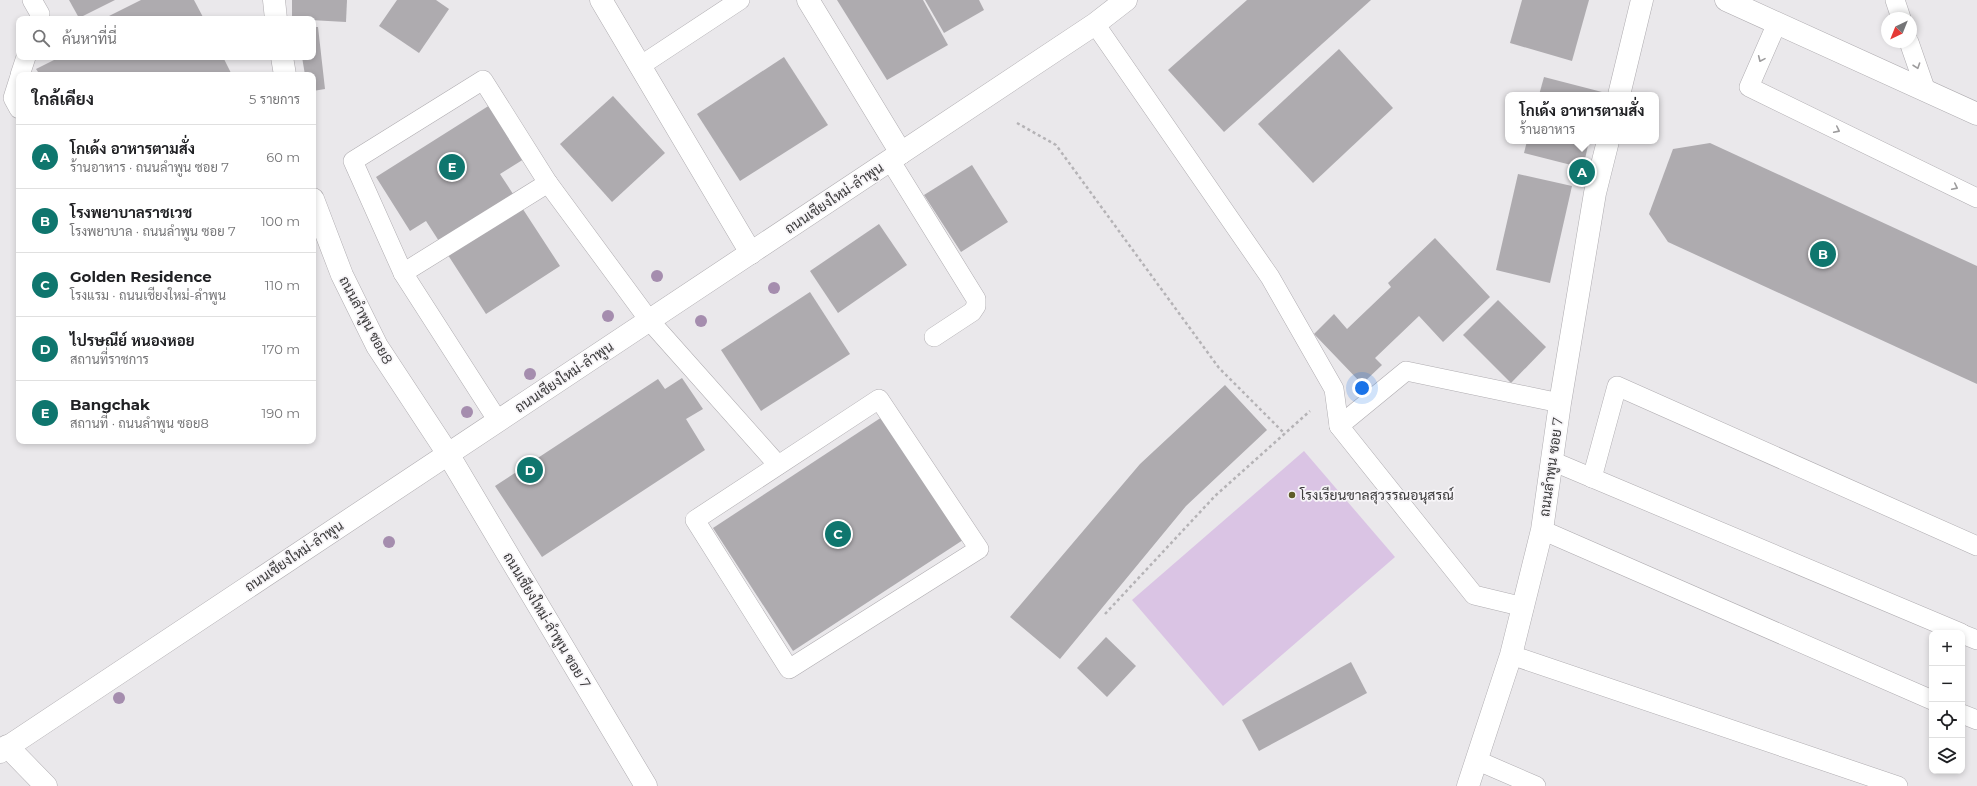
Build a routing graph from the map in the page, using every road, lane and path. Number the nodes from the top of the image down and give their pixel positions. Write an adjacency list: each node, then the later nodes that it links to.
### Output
1 (32, 0): 11 (lane)
2 (274, 0): 12 (street)
3 (601, 0): 18 (street)
4 (740, 0): 18 (lane)
5 (808, 0): 28 (street)
6 (1126, 0): 14 (street, ถนนเชียงใหม่-ลำพูน)
7 (1642, 0): 23 (street)
8 (1726, 0): 13 (street)
9 (1895, 0): 10 (lane)
10 (1899, 12)
11 (40, 16)
12 (276, 16)
13 (1777, 23): 22 (street); 30 (lane, one-way to 30)
14 (1095, 24): 28 (street, ถนนเชียงใหม่-ลำพูน); 36 (lane)
15 (1911, 48): 22 (lane, one-way to 22)
16 (25, 60): 19 (lane)
17 (282, 60): 20 (street)
18 (640, 66): 32 (street)
19 (21, 72)
20 (284, 72)
21 (16, 88): 24 (lane)
22 (1926, 91): 25 (street)
23 (1620, 92)
24 (16, 104)
25 (1977, 114)
26 (1017, 123): 40 (path)
27 (1607, 144): 37 (street, ถนนลำพูน ซอย 7)
28 (895, 157): 32 (street, ถนนเชียงใหม่-ลำพูน); 35 (lane)
29 (548, 183): 33 (lane); 33 (lane); 34 (lane)
30 (1977, 198)
31 (316, 207): 41 (street, ถนนลำพูน ซอย8)
32 (751, 253): 34 (street, ถนนเชียงใหม่-ลำพูน)
33 (402, 273): 38 (lane)
34 (649, 320): 38 (street, ถนนเชียงใหม่-ลำพูน); 43 (lane)
35 (934, 337)
36 (1334, 389): 39 (lane); 40 (path)
37 (1560, 403): 39 (lane); 42 (street, ถนนลำพูน ซอย 7)
38 (498, 421): 41 (street, ถนนเชียงใหม่-ลำพูน)
39 (1339, 426): 47 (lane)
40 (1285, 434): 48 (path)
41 (448, 454): 56 (street, ถนนเชียงใหม่-ลำพูน); 59 (street, ถนนเชียงใหม่-ลำพูน ซอย 7)
42 (1552, 461): 44 (lane); 45 (street, ถนนลำพูน ซอย 7)
43 (778, 465): 43 (lane)
44 (1592, 478): 46 (lane); 49 (lane)
45 (1542, 530): 47 (street, ถนนลำพูน ซอย 7); 53 (lane)
46 (1977, 546)
47 (1524, 606): 52 (street, ถนนลำพูน ซอย 7)
48 (1105, 614)
49 (1954, 630)
50 (1965, 635): 51 (lane)
51 (1977, 640)
52 (1511, 655): 57 (street, ถนนลำพูน ซอย 7); 62 (lane)
53 (1929, 699)
54 (1965, 715): 55 (lane)
55 (1977, 720)
56 (4, 749): 58 (street)
57 (1476, 760): 60 (street, ถนนลำพูน ซอย 7); 61 (lane)
58 (46, 786)
59 (646, 786)
60 (1468, 786)
61 (1536, 786)
62 (1898, 786)

